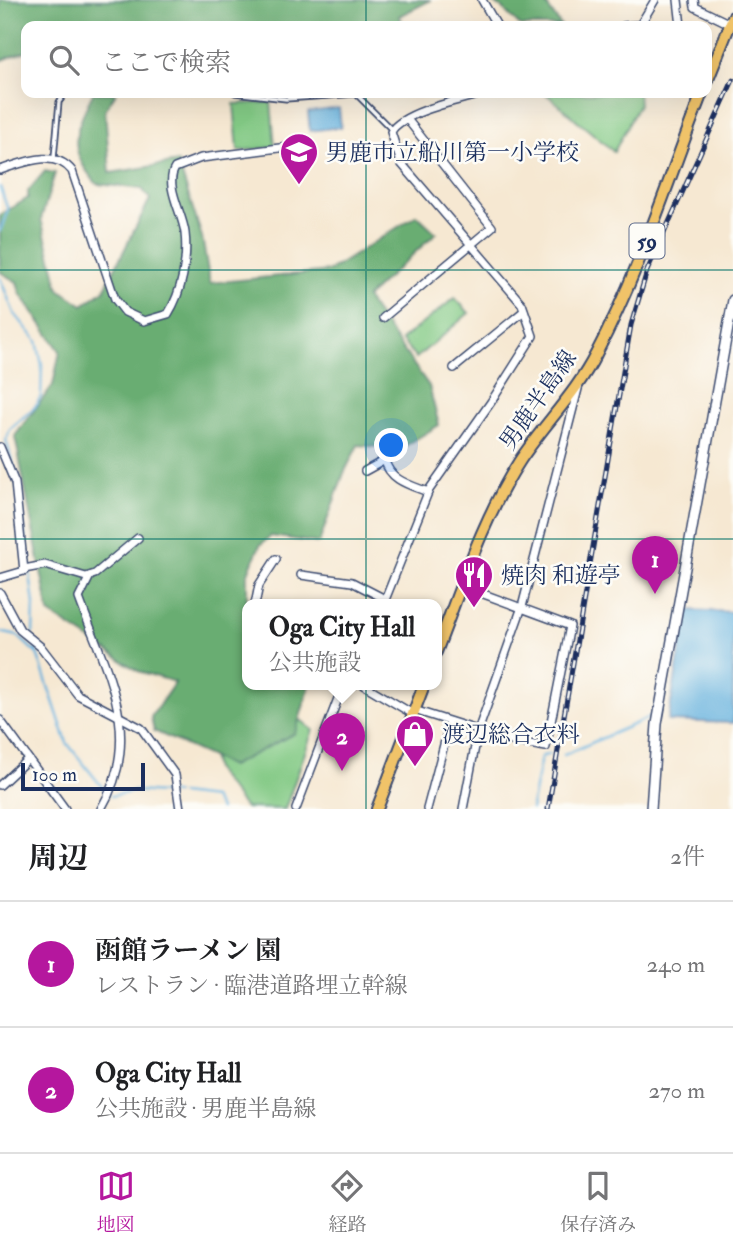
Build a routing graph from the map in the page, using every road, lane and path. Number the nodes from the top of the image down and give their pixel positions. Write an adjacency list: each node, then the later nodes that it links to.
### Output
1 (482, 0): 6 (street)
2 (655, 0): 7 (street)
3 (678, 0): 8 (street)
4 (694, 0): 5 (street)
5 (732, 20): 9 (main road)
6 (494, 21)
7 (642, 21)
8 (680, 21)
9 (712, 70)
10 (62, 98): 19 (lane)
11 (278, 98): 12 (lane)
12 (300, 98)
13 (360, 98): 17 (lane)
14 (467, 98): 16 (street)
15 (700, 98): 26 (main road, 男鹿半島線 / 59)
16 (407, 119): 17 (street); 21 (street)
17 (392, 130): 21 (street)
18 (303, 145): 19 (street)
19 (54, 158): 20 (street)
20 (0, 170)
21 (471, 247): 23 (street); 24 (street)
22 (733, 300): 60 (street)
23 (524, 311): 25 (street); 29 (street)
24 (383, 318)
25 (454, 368)
26 (579, 384): 36 (main road, 男鹿半島線 / 59); 41 (street)
27 (0, 447): 32 (street)
28 (365, 471): 29 (street)
29 (428, 492): 40 (street)
30 (138, 538): 34 (street)
31 (276, 559): 38 (street)
32 (24, 569): 34 (street); 35 (street)
33 (301, 575): 39 (street)
34 (90, 576): 48 (street)
35 (0, 578)
36 (462, 586): 41 (street); 42 (main road, 男鹿半島線 / 59)
37 (0, 593): 48 (street)
38 (255, 599)
39 (379, 599)
40 (385, 599)
41 (522, 607): 50 (street); 50 (street)
42 (442, 637)
43 (341, 690): 56 (street)
44 (373, 690): 46 (street)
45 (422, 690): 46 (main road)
46 (413, 712): 49 (street); 57 (main road)
47 (0, 720): 51 (street)
48 (122, 721): 54 (street); 55 (street)
49 (450, 722): 50 (street); 58 (street)
50 (478, 731): 59 (street)
51 (28, 759): 52 (street); 53 (street)
52 (0, 785)
53 (65, 809)
54 (101, 809)
55 (180, 809)
56 (296, 809)
57 (377, 809)
58 (427, 809)
59 (463, 809)
60 (651, 809)

